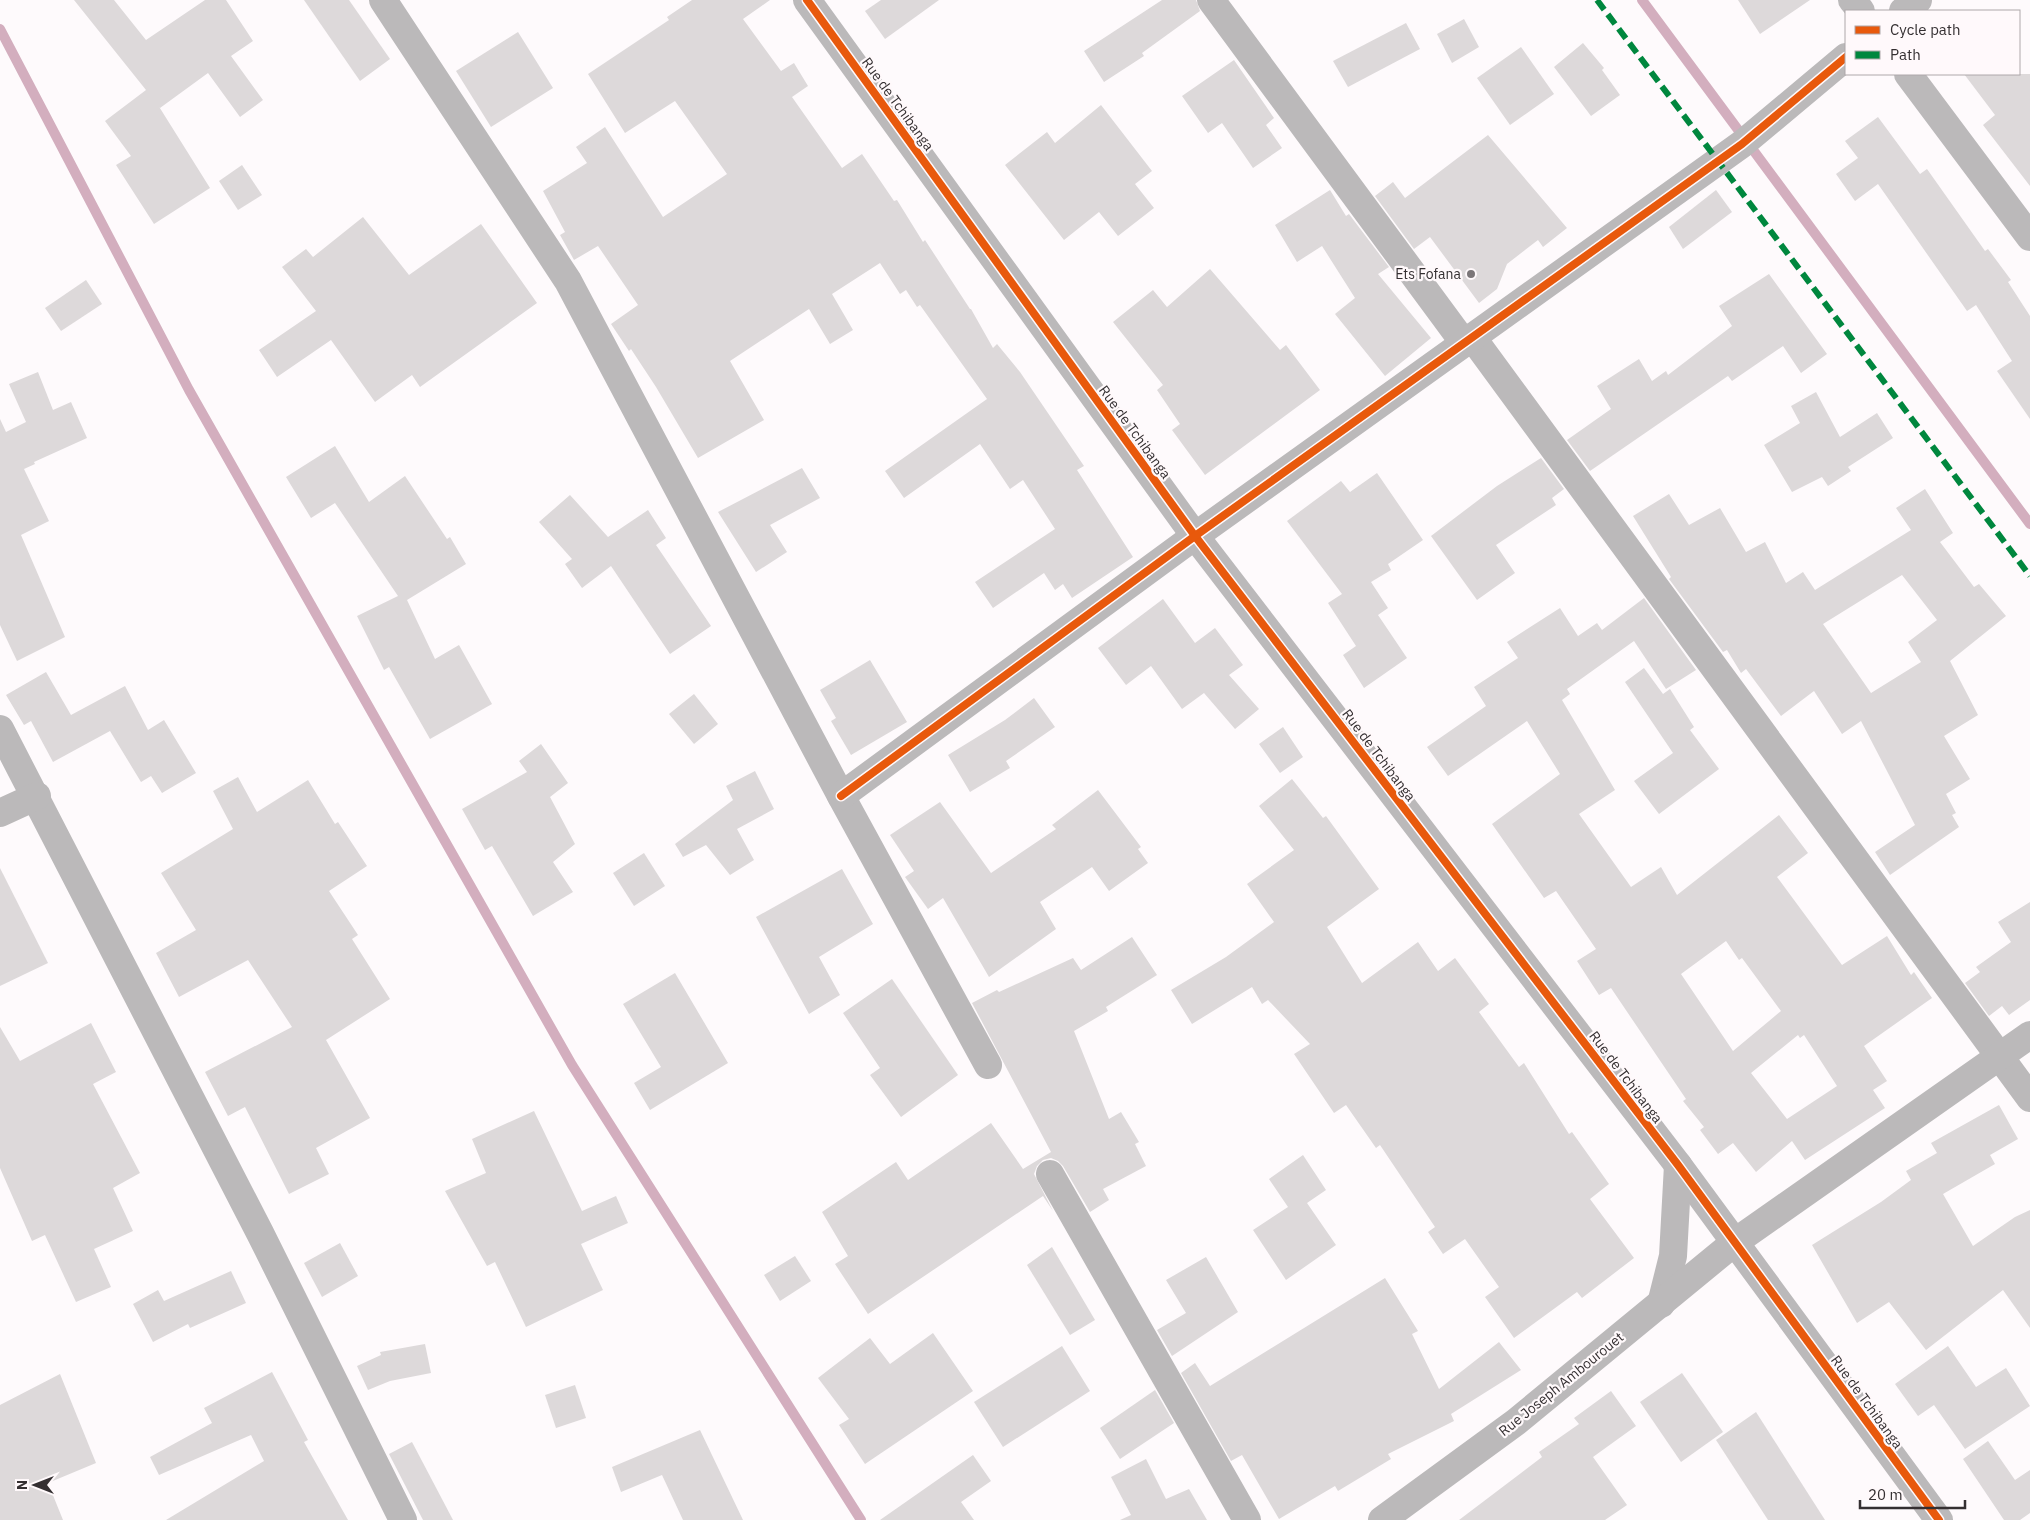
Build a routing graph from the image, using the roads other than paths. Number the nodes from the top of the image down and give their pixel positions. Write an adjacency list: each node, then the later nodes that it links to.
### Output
1 (383, 0): 15 (street)
2 (807, 0): 12 (street, Rue de Tchibanga)
3 (1211, 0): 11 (street)
4 (1852, 0): 6 (street)
5 (1918, 0): 7 (street)
6 (1860, 10)
7 (1904, 10)
8 (1845, 58): 11 (street)
9 (1909, 75): 10 (street)
10 (2030, 237)
11 (1468, 340): 12 (street); 18 (street)
12 (1195, 536): 15 (street); 21 (street, Rue de Tchibanga)
13 (0, 729): 14 (street)
14 (36, 796): 16 (street); 25 (street)
15 (841, 796): 19 (street)
16 (0, 813)
17 (2030, 1035): 18 (street, Rue Joseph Ambourouet)
18 (1998, 1057): 20 (street); 23 (street, Rue Joseph Ambourouet)
19 (988, 1065)
20 (2030, 1098)
21 (1678, 1165): 23 (street, Rue de Tchibanga); 24 (street)
22 (1050, 1174): 26 (street)
23 (1735, 1242): 24 (street, Rue Joseph Ambourouet); 28 (street, Rue de Tchibanga)
24 (1661, 1304): 27 (street, Rue Joseph Ambourouet)
25 (403, 1520)
26 (1247, 1520)
27 (1382, 1520)
28 (1939, 1520)

